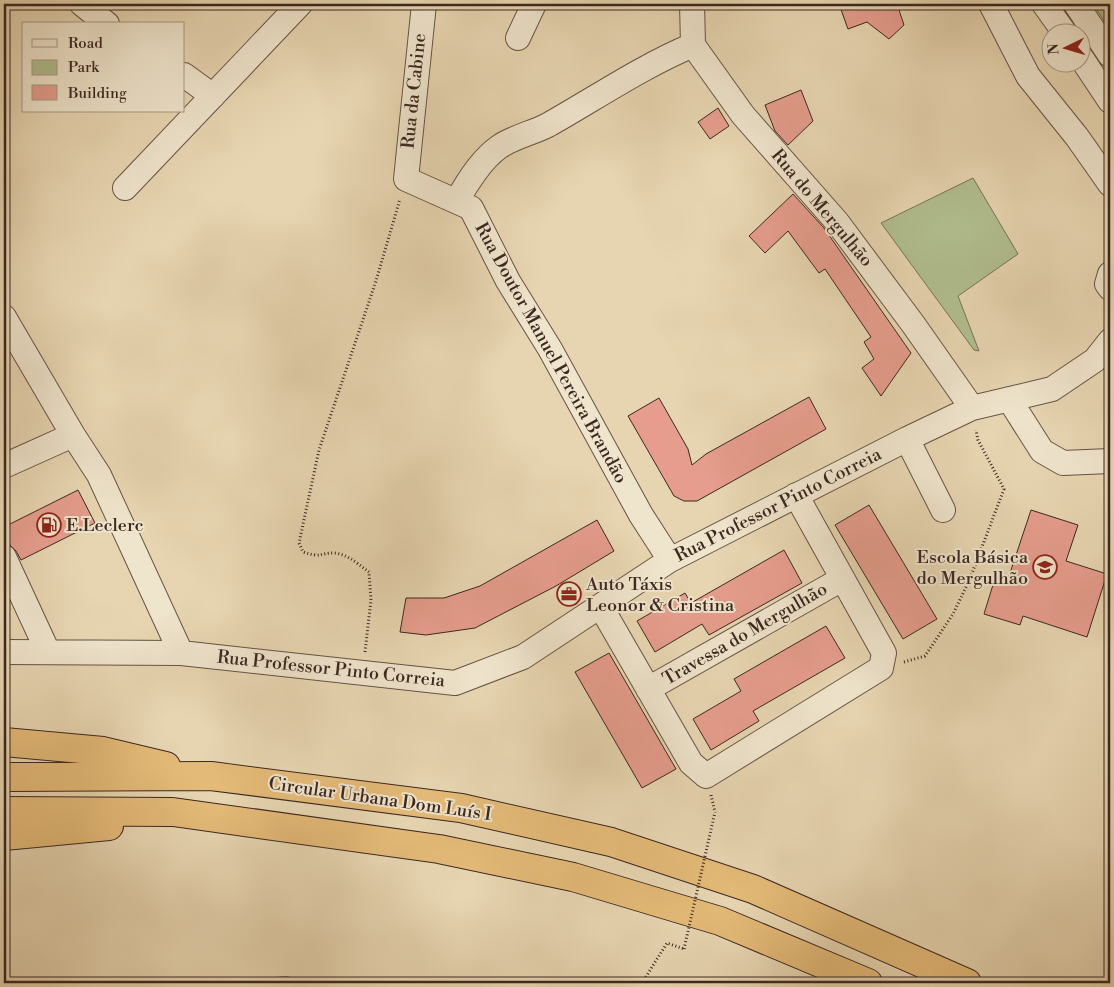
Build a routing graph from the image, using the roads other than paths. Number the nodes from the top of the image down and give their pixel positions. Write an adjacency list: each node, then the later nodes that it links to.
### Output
1 (82, 4): 9 (street)
2 (424, 4): 18 (street, Rua da Cabine)
3 (534, 4): 11 (street)
4 (692, 4): 12 (street)
5 (992, 4): 19 (street)
6 (1044, 4): 10 (street)
7 (1076, 4): 13 (street)
8 (296, 5): 16 (street)
9 (104, 22)
10 (1057, 22)
11 (518, 38)
12 (693, 45): 21 (street); 27 (street, Rua do Mergulhão)
13 (1110, 55)
14 (1091, 72): 17 (street)
15 (185, 76): 16 (street)
16 (213, 96): 20 (street)
17 (1110, 101)
18 (406, 179): 21 (street, Rua Doutor Manuel Pereira Brandão)
19 (1110, 184)
20 (125, 188)
21 (456, 201): 35 (street, Rua Doutor Manuel Pereira Brandão)
22 (1110, 274): 23 (street)
23 (1110, 288)
24 (4, 318): 28 (street)
25 (1110, 341): 26 (street, Rua Professor Pinto Correia)
26 (1009, 399): 27 (street, Rua Professor Pinto Correia); 30 (street)
27 (972, 408): 29 (street, Rua Professor Pinto Correia)
28 (73, 436): 31 (street); 40 (street)
29 (907, 439): 32 (street, Rua Professor Pinto Correia); 33 (street)
30 (1110, 462)
31 (4, 466)
32 (796, 495): 35 (street, Rua Professor Pinto Correia); 36 (street)
33 (943, 510)
34 (4, 557): 39 (street)
35 (670, 560): 37 (street, Rua Professor Pinto Correia)
36 (842, 579): 41 (street, Travessa do Mergulhão); 41 (street)
37 (601, 607): 40 (street, Rua Professor Pinto Correia); 41 (street)
38 (6, 648): 39 (street, Rua Professor Pinto Correia)
39 (48, 652): 40 (street, Rua Professor Pinto Correia)
40 (181, 653)
41 (648, 689)
42 (4, 742): 43 (highway)
43 (212, 776): 44 (highway, Circular Urbana Dom Luís I); 49 (highway, Circular Urbana Dom Luís I)
44 (4, 777)
45 (4, 811): 46 (highway)
46 (173, 812): 47 (highway); 48 (highway)
47 (4, 836)
48 (868, 983)
49 (967, 983)

